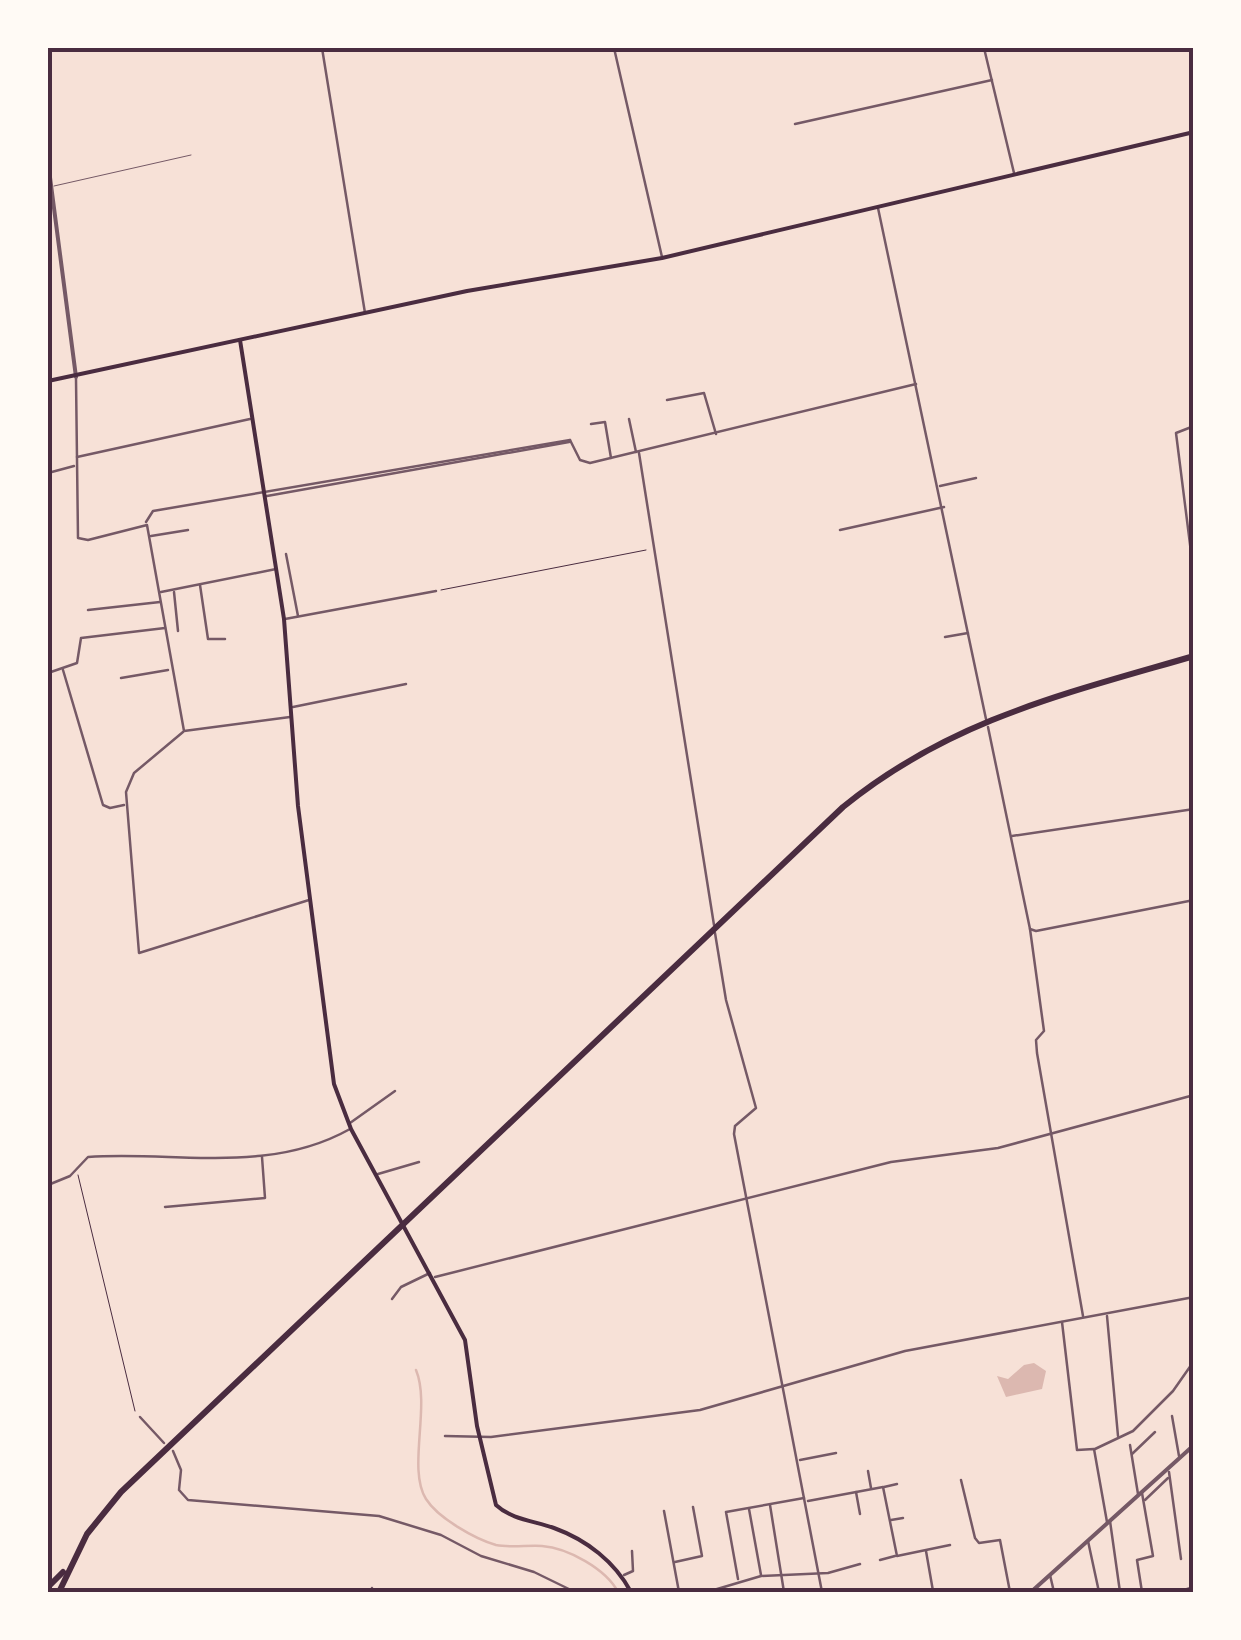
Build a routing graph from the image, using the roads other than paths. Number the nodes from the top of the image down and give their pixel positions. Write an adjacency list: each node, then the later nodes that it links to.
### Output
1 (322, 48): 13 (street)
2 (614, 48): 12 (street)
3 (984, 48): 4 (street)
4 (992, 80): 5 (street); 9 (street)
5 (796, 124)
6 (1194, 132): 9 (main road)
7 (191, 155): 10 (lane)
8 (48, 162): 10 (street)
9 (1014, 174): 11 (main road)
10 (51, 187): 15 (street)
11 (878, 206): 12 (main road); 17 (street)
12 (662, 258): 13 (main road)
13 (364, 312): 14 (main road)
14 (240, 340): 15 (main road); 19 (main road)
15 (76, 377): 16 (main road); 25 (street)
16 (48, 382)
17 (917, 384): 23 (street); 30 (street)
18 (667, 400): 23 (street)
19 (252, 418): 25 (street); 31 (main road)
20 (629, 419): 24 (street)
21 (591, 424): 26 (street)
22 (1194, 426): 39 (street)
23 (717, 436): 24 (street)
24 (638, 453): 26 (street); 76 (street)
25 (76, 457): 27 (street)
26 (611, 459): 31 (street)
27 (75, 466): 28 (street); 33 (street)
28 (48, 473)
29 (976, 478): 30 (street)
30 (940, 486): 32 (street)
31 (265, 495): 33 (street); 38 (main road)
32 (944, 508): 35 (street); 50 (street)
33 (147, 525): 36 (street)
34 (188, 530): 36 (street)
35 (840, 530)
36 (149, 536): 43 (street)
37 (286, 554): 46 (street)
38 (276, 569): 40 (street); 47 (main road)
39 (1194, 576)
40 (200, 584): 41 (street); 52 (street)
41 (174, 590): 43 (street); 49 (street)
42 (436, 590): 46 (street)
43 (160, 592): 44 (street)
44 (161, 602): 45 (street); 48 (street)
45 (88, 610)
46 (298, 616): 47 (street)
47 (284, 619): 59 (main road)
48 (164, 628): 54 (street); 55 (street)
49 (178, 631)
50 (969, 632): 51 (street); 64 (street)
51 (946, 638)
52 (225, 639)
53 (1194, 656): 119 (highway)
54 (63, 670): 56 (street); 62 (street)
55 (170, 670): 57 (street); 61 (street)
56 (48, 674)
57 (121, 678)
58 (406, 684): 59 (street)
59 (292, 707): 60 (main road)
60 (292, 717): 61 (street); 65 (main road)
61 (184, 730): 62 (street)
62 (125, 804): 65 (street)
63 (1194, 809): 64 (street)
64 (1010, 837): 67 (street)
65 (309, 900): 70 (main road)
66 (1194, 900): 67 (street)
67 (1030, 929): 71 (street)
68 (395, 1092): 70 (street)
69 (1194, 1094): 71 (street)
70 (349, 1126): 72 (street); 74 (main road)
71 (1050, 1132): 76 (street); 82 (street)
72 (262, 1156): 75 (street); 77 (street)
73 (419, 1162): 74 (street)
74 (378, 1174): 78 (main road)
75 (48, 1185)
76 (746, 1199): 78 (street); 85 (street)
77 (165, 1207)
78 (432, 1275): 80 (street); 90 (main road)
79 (1194, 1298): 81 (street)
80 (392, 1299)
81 (1106, 1314): 82 (street); 91 (street)
82 (1083, 1318): 83 (street)
83 (1062, 1322): 85 (street); 95 (street)
84 (1194, 1360): 91 (street)
85 (783, 1388): 90 (street); 100 (street)
86 (1172, 1416): 99 (street)
87 (140, 1418): 92 (street)
88 (1156, 1432): 98 (street)
89 (445, 1436): 90 (street)
90 (480, 1437): 133 (main road)
91 (1118, 1438): 95 (street)
92 (164, 1443)
93 (1130, 1445): 98 (street)
94 (1194, 1445): 99 (street)
95 (1094, 1450): 120 (street)
96 (172, 1451): 140 (street)
97 (836, 1454): 100 (street)
98 (1132, 1456): 109 (street)
99 (1180, 1457): 101 (street)
100 (798, 1460): 110 (street)
101 (1168, 1468): 103 (street); 109 (street)
102 (868, 1471): 107 (street)
103 (1170, 1476): 111 (street); 126 (street)
104 (962, 1480): 146 (street)
105 (897, 1484): 106 (street)
106 (883, 1487): 107 (street); 118 (street)
107 (871, 1489): 108 (street)
108 (858, 1492): 110 (street); 116 (street)
109 (1140, 1494): 111 (street); 120 (street)
110 (806, 1500): 112 (street); 131 (street)
111 (1144, 1502): 151 (street)
112 (770, 1504): 114 (street); 130 (street)
113 (693, 1507): 128 (street)
114 (748, 1508): 134 (street); 135 (street)
115 (664, 1511): 128 (street)
116 (860, 1514)
117 (903, 1518): 118 (street)
118 (890, 1520): 125 (street)
119 (95, 1522): 136 (highway); 139 (highway)
120 (1109, 1522): 121 (street); 150 (street)
121 (1088, 1540): 132 (street); 149 (street)
122 (950, 1545): 123 (street)
123 (926, 1550): 125 (street); 138 (street)
124 (632, 1551): 133 (street)
125 (897, 1556): 127 (street)
126 (1180, 1559)
127 (880, 1560)
128 (673, 1563): 142 (street)
129 (860, 1564): 131 (street)
130 (781, 1574): 131 (street); 134 (street); 144 (street)
131 (820, 1574): 145 (street)
132 (1050, 1575): 147 (street); 148 (street)
133 (622, 1576): 141 (main road)
134 (761, 1576): 135 (street)
135 (738, 1580): 143 (street)
136 (48, 1587)
137 (1194, 1587): 152 (street)
138 (934, 1591)
139 (61, 1592)
140 (575, 1592)
141 (632, 1592)
142 (679, 1592)
143 (707, 1592)
144 (784, 1592)
145 (822, 1592)
146 (1010, 1592)
147 (1030, 1592)
148 (1054, 1592)
149 (1099, 1592)
150 (1120, 1592)
151 (1142, 1592)
152 (1176, 1592)

